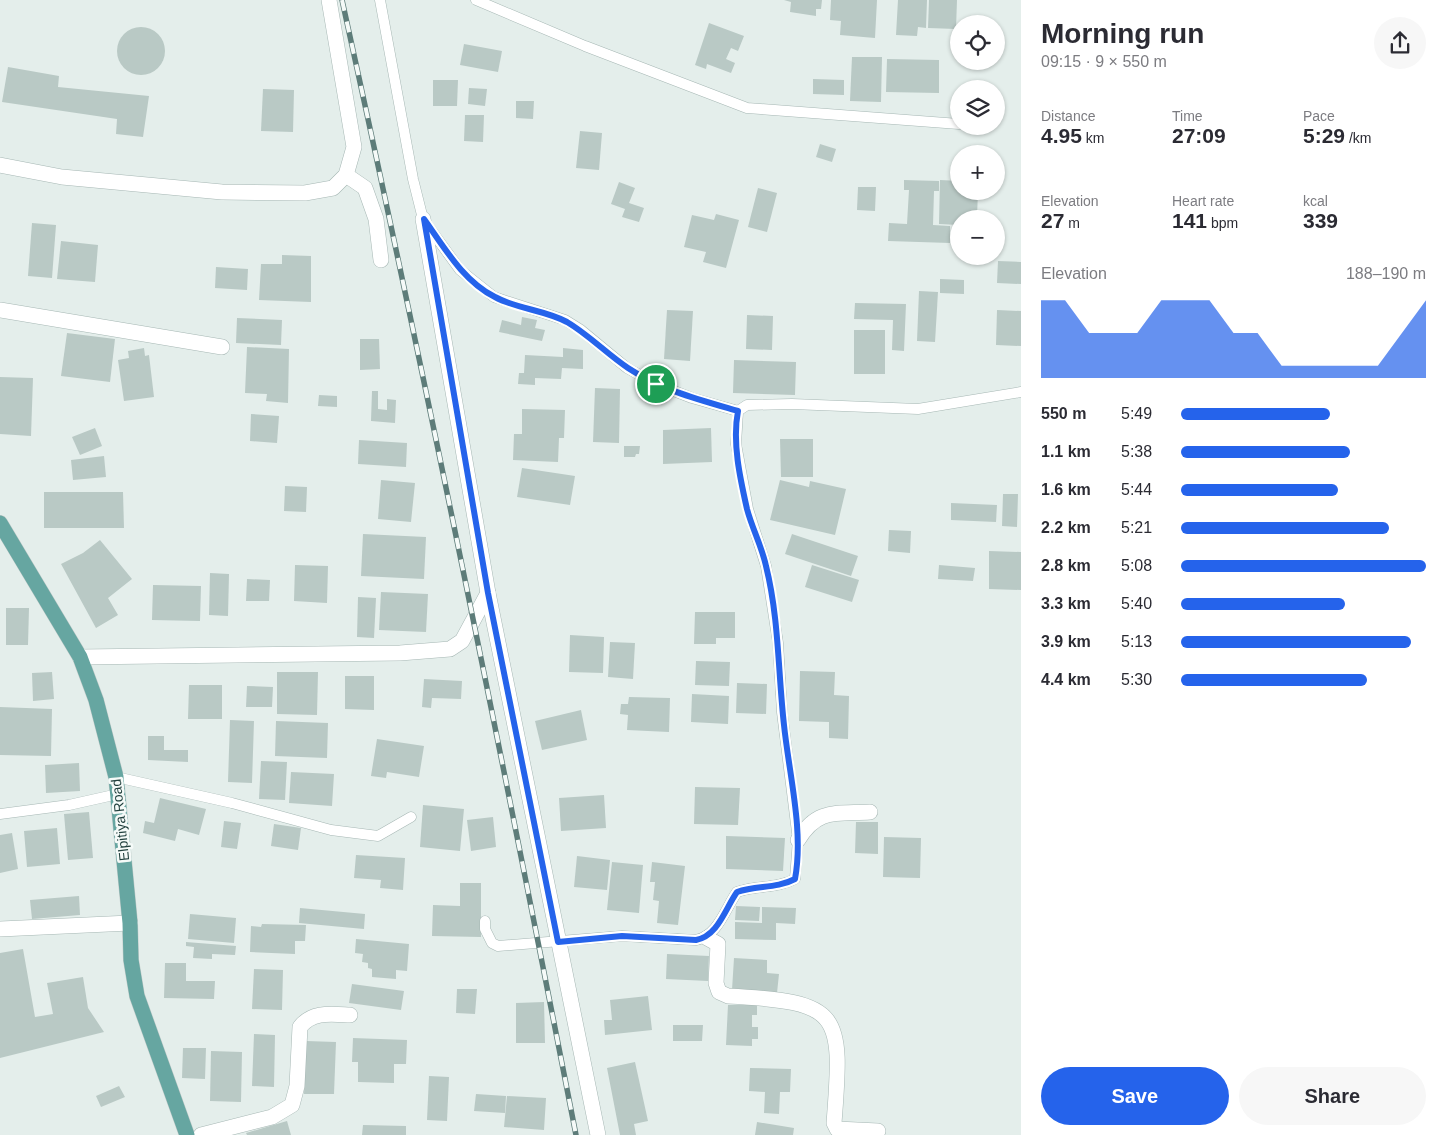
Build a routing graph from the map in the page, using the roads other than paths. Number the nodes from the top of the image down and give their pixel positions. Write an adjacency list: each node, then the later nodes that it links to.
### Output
1 (329, 0): 6 (street)
2 (380, 0): 7 (lane)
3 (476, 0): 4 (lane)
4 (950, 123)
5 (0, 165): 6 (street)
6 (346, 175): 8 (street)
7 (424, 219): 12 (lane); 14 (street)
8 (381, 260)
9 (0, 310): 10 (street)
10 (222, 347)
11 (1021, 392): 12 (lane)
12 (738, 411): 21 (lane)
13 (0, 523): 15 (main road, Elpitiya Road)
14 (488, 593): 15 (street); 26 (street)
15 (80, 657): 16 (main road, Elpitiya Road)
16 (116, 777): 17 (main road, Elpitiya Road); 20 (lane)
17 (118, 794): 19 (lane); 23 (main road, Elpitiya Road)
18 (870, 812): 21 (street)
19 (0, 814)
20 (411, 817)
21 (798, 840): 25 (lane)
22 (485, 921): 26 (lane)
23 (130, 923): 24 (street); 29 (main road, Elpitiya Road)
24 (0, 929)
25 (707, 938): 26 (lane); 28 (street)
26 (558, 942): 31 (street)
27 (350, 1015): 30 (street)
28 (878, 1131)
29 (187, 1135)
30 (201, 1135)
31 (598, 1135)

